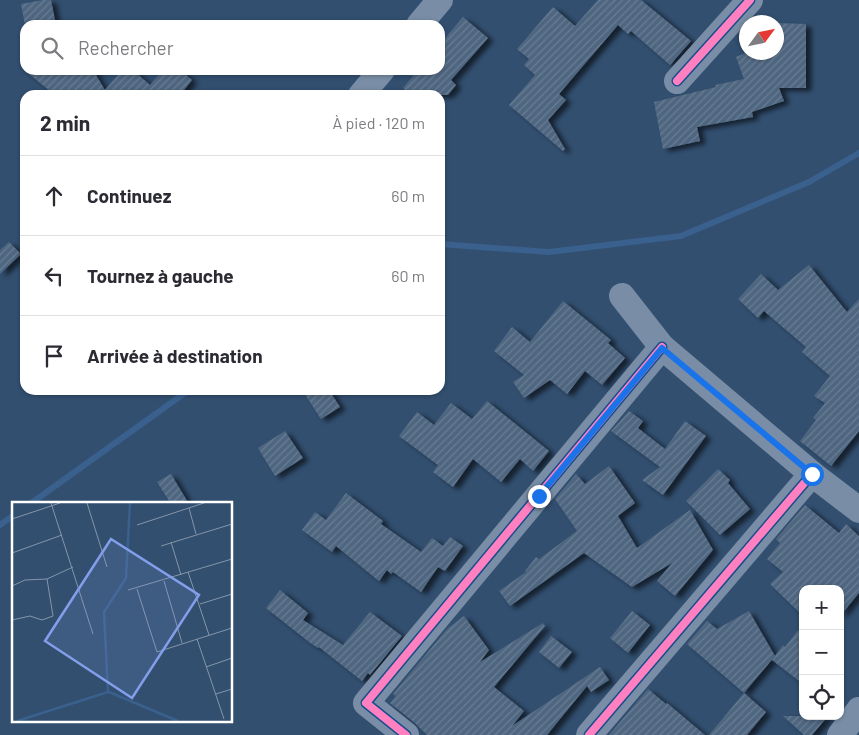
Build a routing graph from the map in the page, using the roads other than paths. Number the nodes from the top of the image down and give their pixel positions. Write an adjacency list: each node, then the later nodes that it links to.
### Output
1 (440, 0): 3 (street)
2 (750, 0): 5 (street)
3 (423, 20)
4 (378, 75): 6 (street)
5 (676, 81)
6 (365, 90)
7 (622, 296): 8 (street)
8 (662, 348): 9 (street); 12 (street)
9 (812, 474): 10 (street); 13 (street)
10 (859, 510)
11 (859, 710): 14 (street)
12 (406, 735)
13 (589, 735)
14 (840, 735)

